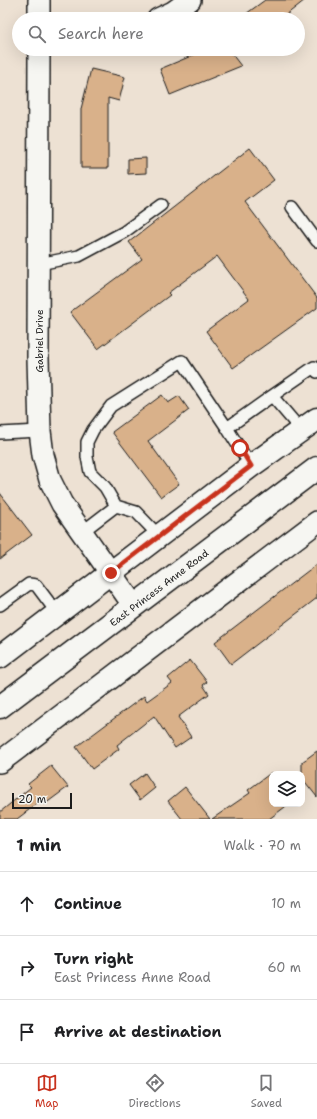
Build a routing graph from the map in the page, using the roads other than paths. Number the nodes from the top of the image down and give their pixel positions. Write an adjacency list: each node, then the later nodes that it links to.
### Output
1 (39, 0): 3 (street)
2 (190, 0): 4 (street)
3 (39, 12)
4 (173, 12)
5 (39, 56): 9 (street, Gabriel Drive)
6 (161, 205): 9 (lane)
7 (292, 207): 8 (lane)
8 (317, 241)
9 (39, 264): 14 (street, Gabriel Drive)
10 (317, 372): 11 (lane)
11 (272, 396): 12 (lane); 13 (lane)
12 (309, 424): 16 (main road)
13 (227, 428): 16 (lane); 18 (lane)
14 (40, 431): 15 (lane); 20 (street, Gabriel Drive)
15 (0, 432)
16 (251, 466): 21 (main road)
17 (317, 468): 24 (main road, East Princess Anne Road)
18 (116, 506): 20 (lane); 21 (lane)
19 (317, 522): 28 (street)
20 (82, 532): 22 (street, Gabriel Drive)
21 (160, 537): 22 (main road)
22 (111, 573): 24 (street, Gabriel Drive); 25 (main road)
23 (0, 605): 25 (lane)
24 (134, 606): 27 (main road, East Princess Anne Road)
25 (57, 614): 26 (main road)
26 (0, 656)
27 (0, 707)
28 (0, 762)

